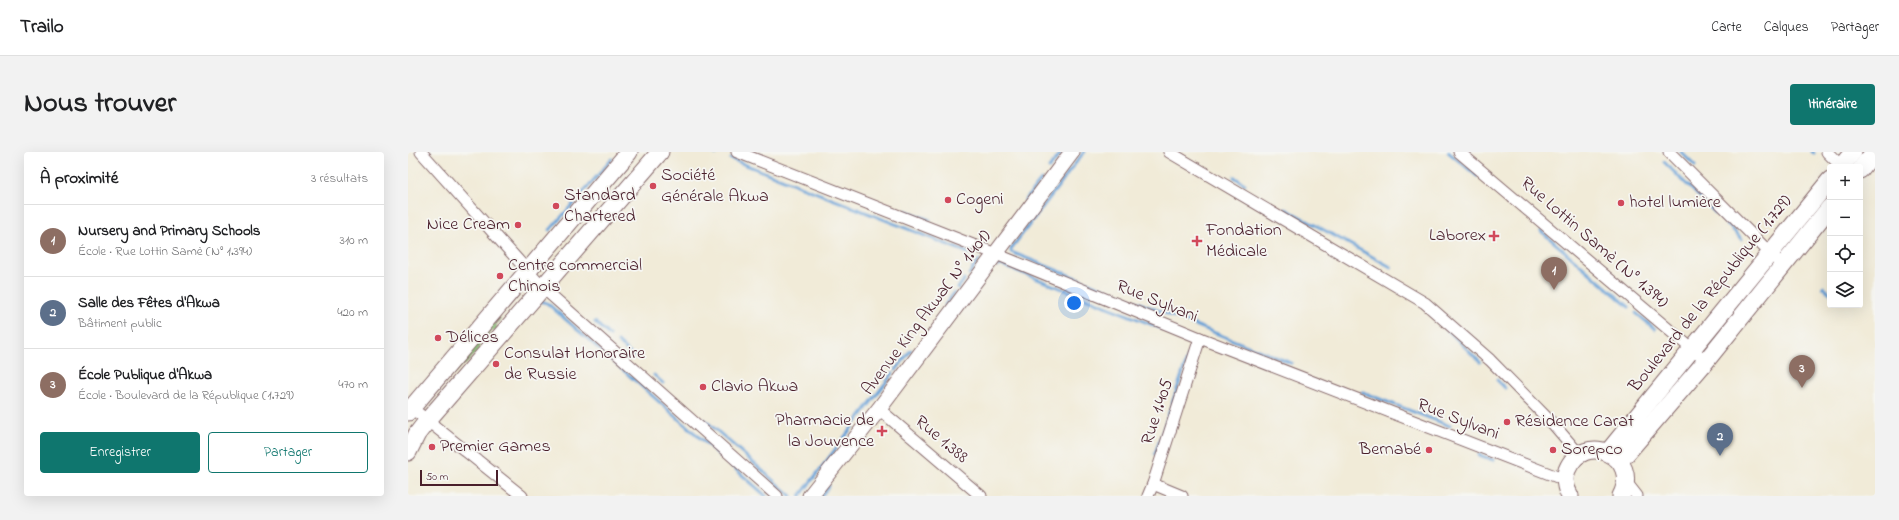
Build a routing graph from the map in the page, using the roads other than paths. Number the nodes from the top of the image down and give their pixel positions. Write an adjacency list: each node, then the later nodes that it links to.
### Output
1 (420, 152): 19 (street)
2 (629, 152): 19 (main road)
3 (660, 152): 20 (main road)
4 (738, 152): 17 (street, Rue Sylvani)
5 (1072, 152): 17 (street, Avenue King Akwa( N° 1.401))
6 (1170, 152): 28 (street)
7 (1459, 152): 22 (street, Rue Lottin Samè (N° 1.394))
8 (1669, 152): 18 (street)
9 (1827, 152): 12 (street)
10 (1853, 152): 13 (main road)
11 (1874, 152): 14 (main road)
12 (1839, 164)
13 (1844, 164)
14 (1863, 166)
15 (1827, 184): 18 (main road, Boulevard de la République (1.729))
16 (1827, 209): 18 (main road, Boulevard de la République (1.729))
17 (996, 254): 21 (street, Rue Sylvani); 25 (street, Avenue King Akwa( N° 1.401))
18 (1776, 259): 22 (main road, Boulevard de la République (1.729)); 23 (main road, Boulevard de la République (1.729))
19 (527, 272): 20 (street); 24 (main road)
20 (542, 287): 26 (main road); 34 (street)
21 (1200, 338): 30 (street, Rue 1.405); 31 (street, Rue Sylvani)
22 (1692, 349): 23 (street, Rue Lottin Samè (N° 1.394)); 29 (main road, Boulevard de la République (1.729))
23 (1706, 361): 29 (main road, Boulevard de la République (1.729))
24 (409, 408): 26 (street)
25 (879, 409): 35 (street, Avenue King Akwa( N° 1.401)); 36 (street, Rue 1.388)
26 (427, 421): 27 (main road); 33 (street)
27 (408, 452)
28 (1579, 454): 29 (main road); 31 (main road)
29 (1614, 457): 32 (main road)
30 (1153, 484): 37 (street, Rue 1.405); 38 (street)
31 (1568, 488)
32 (1624, 489): 39 (street)
33 (522, 496)
34 (777, 496)
35 (810, 496)
36 (981, 496)
37 (1148, 496)
38 (1182, 496)
39 (1637, 496)

